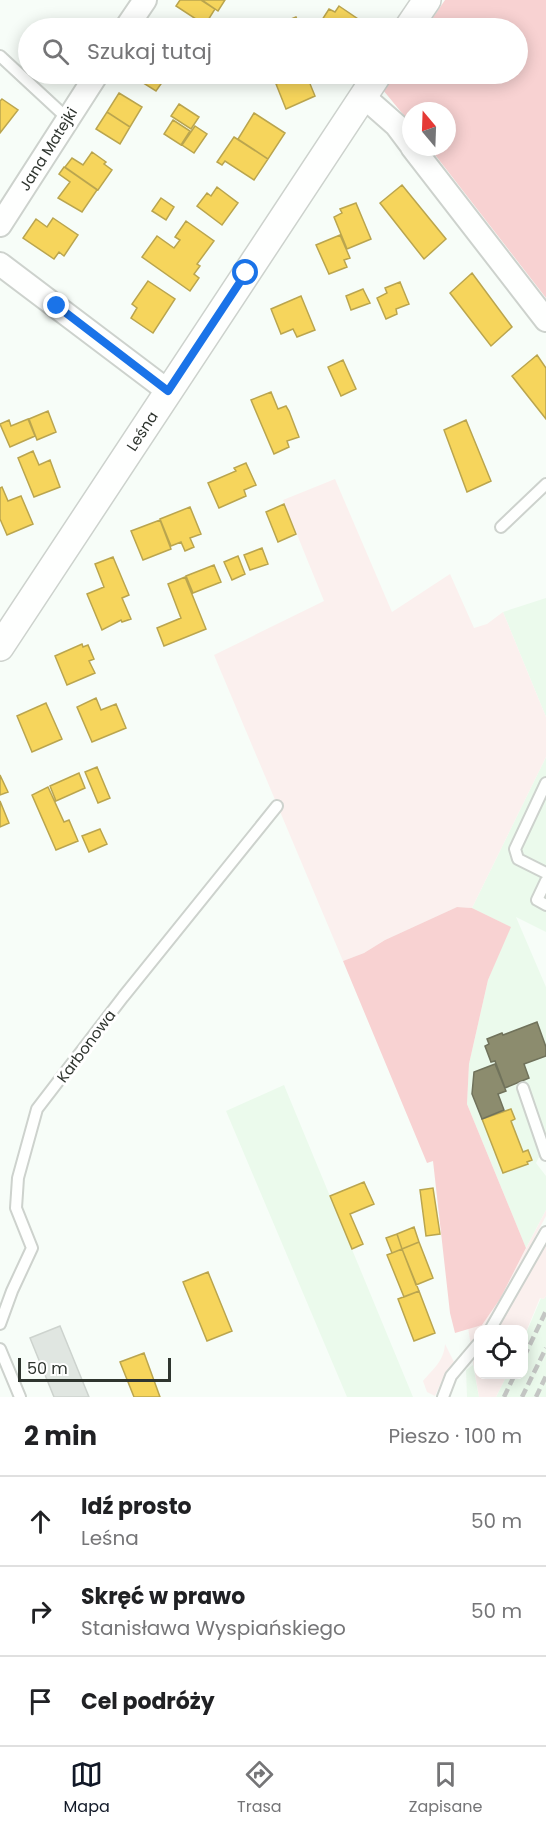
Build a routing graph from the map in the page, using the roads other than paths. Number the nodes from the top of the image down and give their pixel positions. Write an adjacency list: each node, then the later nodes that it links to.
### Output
1 (145, 0): 3 (street)
2 (427, 0): 4 (street)
3 (133, 18)
4 (415, 18)
5 (0, 56): 6 (lane)
6 (18, 73)
7 (30, 84): 11 (lane)
8 (90, 84): 11 (street, Jana Matejki)
9 (371, 84): 10 (street, Leśna)
10 (363, 96): 12 (street); 17 (street, Leśna)
11 (67, 118): 14 (street, Jana Matejki)
12 (402, 134)
13 (420, 156): 16 (street)
14 (0, 225)
15 (0, 264): 17 (street)
16 (546, 320)
17 (168, 391): 20 (street, Leśna)
18 (546, 484): 19 (lane)
19 (501, 527)
20 (0, 647)
21 (546, 783): 23 (lane)
22 (277, 806): 29 (lane, Karbonowa)
23 (546, 873)
24 (546, 881): 25 (lane)
25 (546, 905)
26 (523, 1088): 27 (lane)
27 (546, 1155)
28 (546, 1232): 30 (lane)
29 (0, 1324)
30 (492, 1325)
31 (0, 1349): 33 (lane)
32 (474, 1349): 34 (lane)
33 (20, 1397)
34 (443, 1397)

